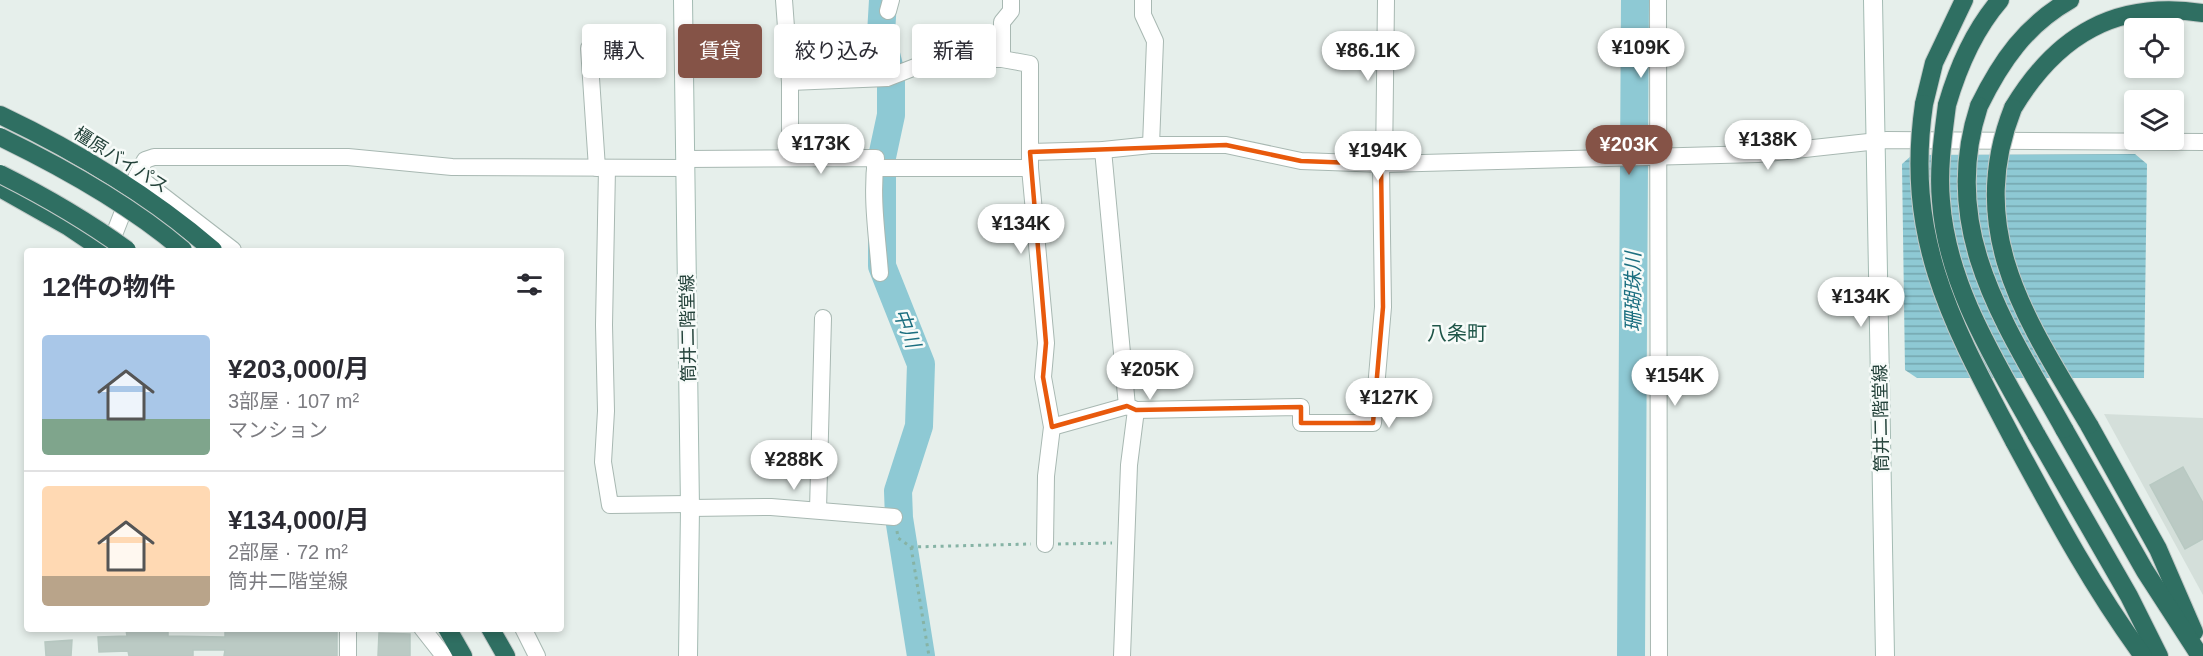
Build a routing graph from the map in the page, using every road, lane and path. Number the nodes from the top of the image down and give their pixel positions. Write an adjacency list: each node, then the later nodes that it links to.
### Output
1 (683, 0): 24 (main road, 筒井二階堂線)
2 (784, 0): 14 (street)
3 (1011, 0): 12 (street)
4 (1143, 0): 19 (street)
5 (1386, 0): 25 (street)
6 (1658, 0): 22 (street)
7 (1873, 0): 17 (main road, 筒井二階堂線)
8 (1964, 0): 55 (highway, bridge)
9 (2000, 0): 55 (highway, bridge)
10 (2070, 0): 56 (highway, bridge)
11 (2203, 13): 56 (highway, bridge)
12 (1002, 59): 14 (street); 23 (street)
13 (592, 78): 26 (street)
14 (790, 82): 21 (street)
15 (0, 115): 29 (highway, 橿原バイパス)
16 (0, 137): 34 (highway, bridge)
17 (1875, 141): 18 (street); 22 (street); 67 (main road, 筒井二階堂線)
18 (2203, 142)
19 (1151, 146): 20 (street); 25 (street)
20 (1103, 150): 23 (street); 39 (street)
21 (790, 157): 24 (street); 27 (street)
22 (1656, 159): 25 (street); 66 (street)
23 (1030, 160): 27 (street); 40 (street)
24 (685, 164): 26 (street); 41 (main road, 筒井二階堂線)
25 (1383, 164): 39 (street)
26 (602, 168): 29 (street); 41 (street)
27 (882, 168): 37 (street)
28 (0, 174): 33 (highway, bridge)
29 (135, 183): 32 (street); 35 (highway, 橿原バイパス); 36 (street)
30 (0, 189): 31 (highway)
31 (100, 248)
32 (109, 248)
33 (124, 248)
34 (180, 248)
35 (211, 248)
36 (230, 248)
37 (880, 273)
38 (823, 318): 42 (street)
39 (1132, 408): 40 (street); 45 (street)
40 (1052, 427): 46 (street)
41 (690, 506): 42 (street); 63 (main road, 筒井二階堂線)
42 (818, 510): 43 (street)
43 (894, 517)
44 (898, 538): 47 (path)
45 (1126, 543): 46 (path); 65 (street)
46 (1044, 544): 47 (path)
47 (911, 547): 64 (path)
48 (348, 632): 57 (street)
49 (425, 632): 58 (street)
50 (450, 632): 59 (highway)
51 (454, 632): 59 (highway)
52 (492, 632): 60 (highway)
53 (500, 632): 61 (highway)
54 (525, 632): 62 (street)
55 (2143, 646): 68 (highway)
56 (2198, 647)
57 (348, 656)
58 (444, 656)
59 (465, 656)
60 (507, 656)
61 (514, 656)
62 (537, 656)
63 (688, 656)
64 (929, 656)
65 (1122, 656)
66 (1659, 656)
67 (1885, 656)
68 (2159, 656)

